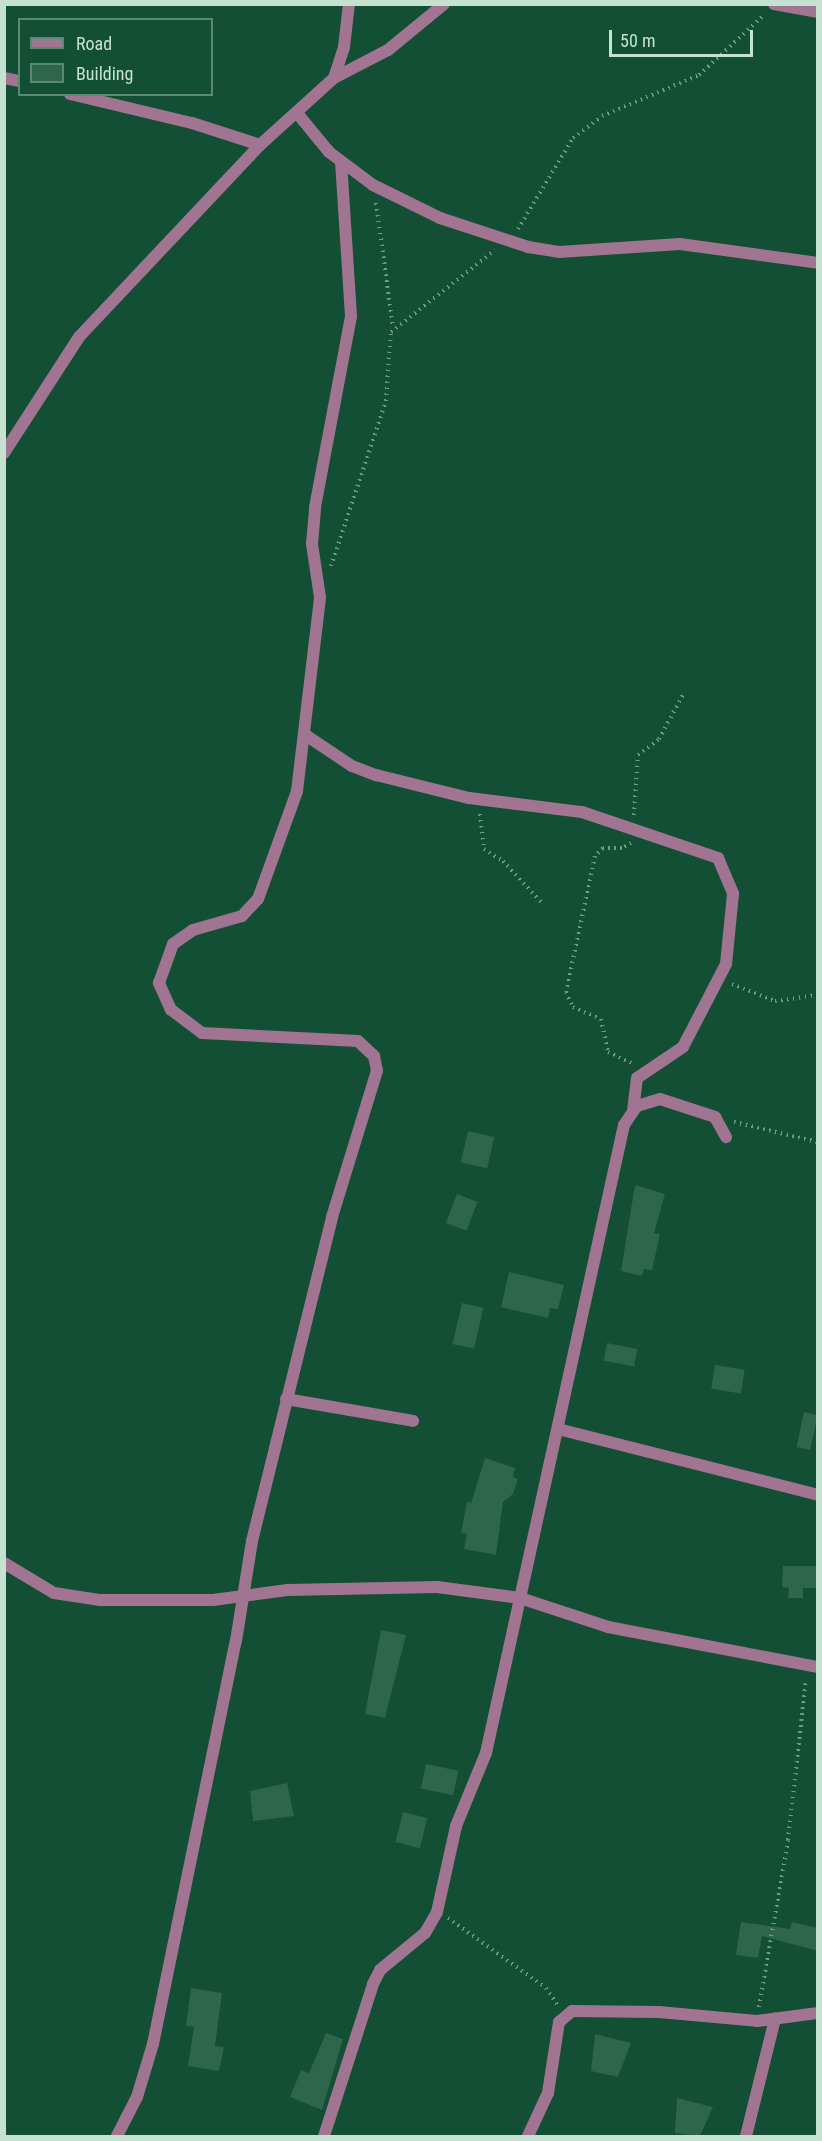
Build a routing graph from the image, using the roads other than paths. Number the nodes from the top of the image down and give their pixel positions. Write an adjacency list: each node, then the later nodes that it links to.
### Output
1 (349, 4): 5 (street)
2 (444, 4): 5 (street)
3 (774, 5): 4 (street)
4 (818, 12)
5 (334, 78): 7 (street)
6 (78, 96): 8 (street)
7 (297, 113): 8 (street); 9 (street)
8 (260, 145): 11 (street)
9 (341, 161): 10 (street); 12 (street)
10 (818, 263)
11 (4, 453)
12 (304, 734): 13 (street); 15 (street)
13 (633, 1109): 14 (street); 17 (street)
14 (726, 1137)
15 (286, 1399): 16 (street); 20 (street)
16 (413, 1420)
17 (558, 1429): 18 (street); 21 (street)
18 (818, 1495)
19 (4, 1563): 20 (street)
20 (242, 1598): 21 (street); 25 (street)
21 (520, 1598): 22 (street); 26 (street)
22 (812, 1667)
23 (818, 2013): 24 (street)
24 (775, 2019): 27 (street); 28 (street)
25 (117, 2136)
26 (324, 2136)
27 (528, 2136)
28 (746, 2136)

